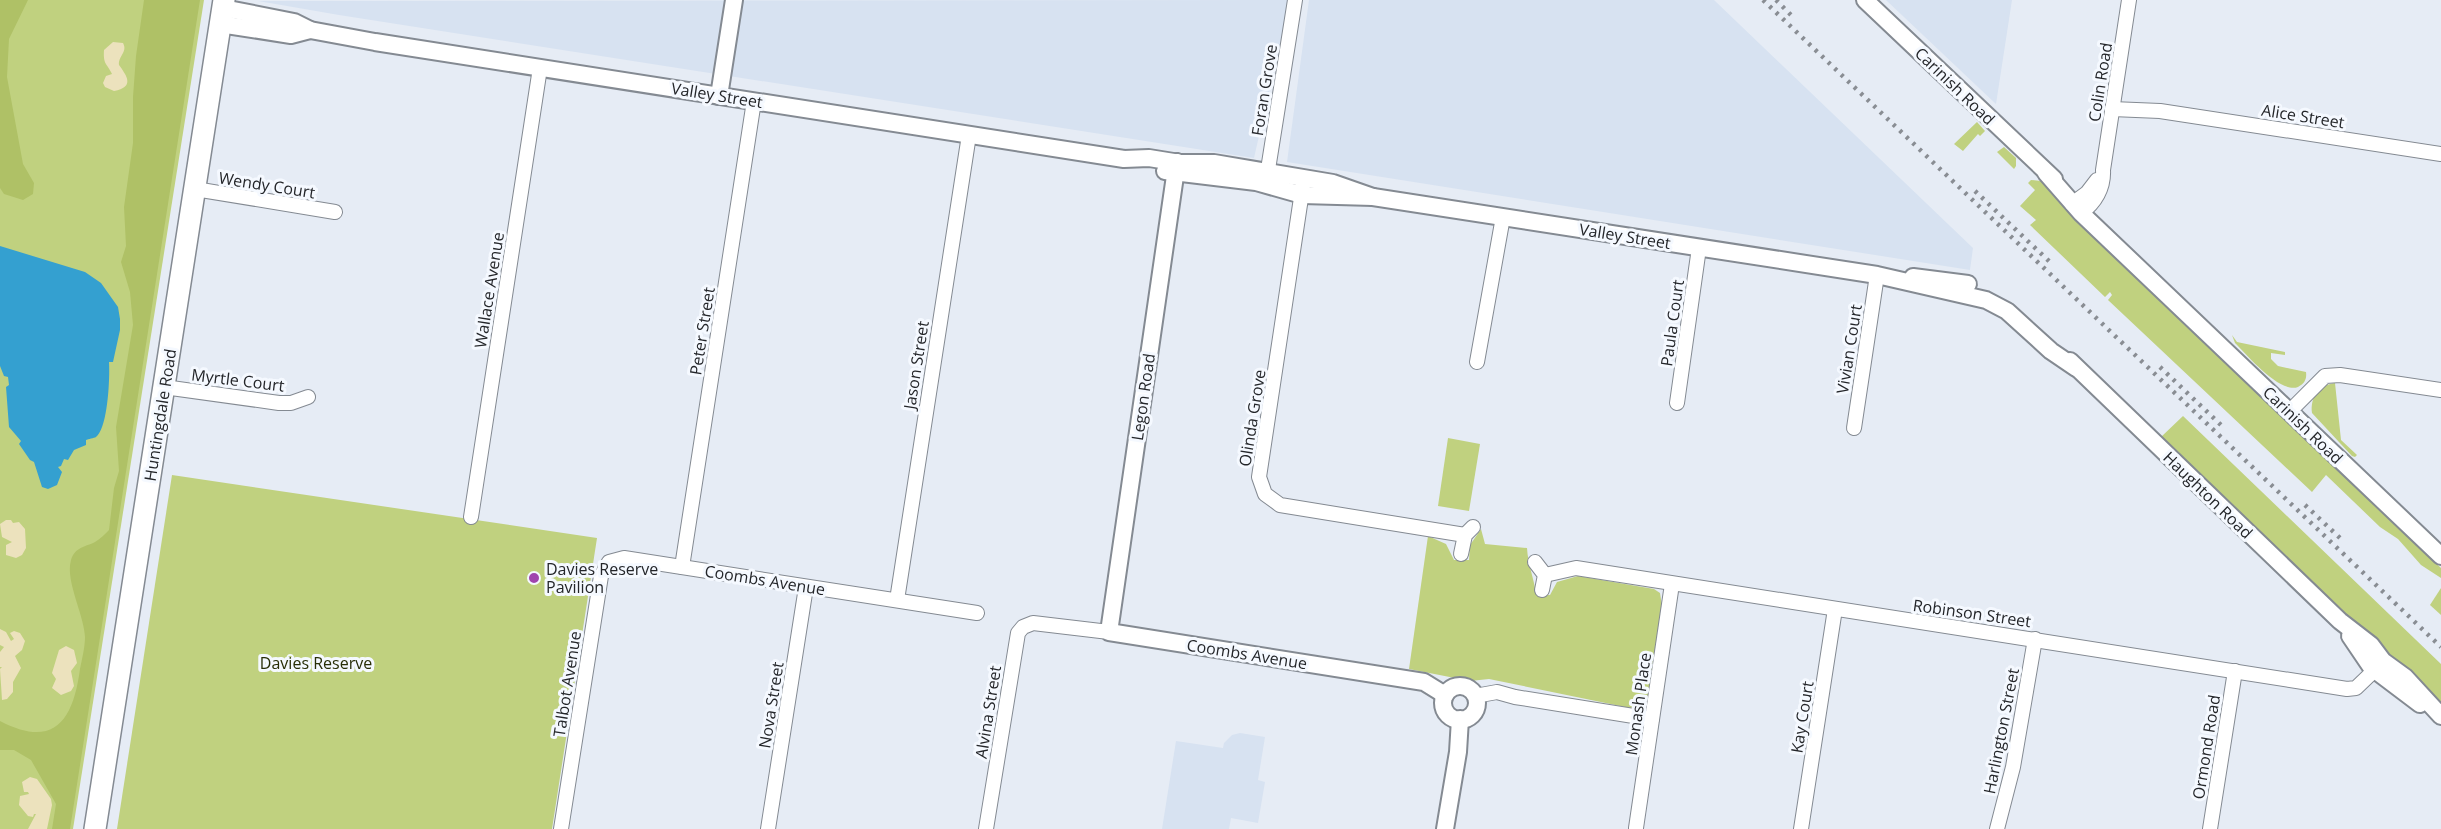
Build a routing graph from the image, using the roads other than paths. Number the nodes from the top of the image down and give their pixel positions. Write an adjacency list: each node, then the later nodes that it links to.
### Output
1 (734, 0): 7 (street)
2 (1295, 0): 14 (street, Foran Grove)
3 (1865, 0): 18 (street, Carinish Road)
4 (2129, 0): 9 (street, Colin Road)
5 (222, 11): 6 (street, Valley Street); 15 (main road, Huntingdale Road)
6 (540, 68): 7 (street, Valley Street); 31 (street, Wallace Avenue)
7 (719, 96): 8 (street, Valley Street)
8 (754, 101): 10 (street, Valley Street); 36 (street, Peter Street)
9 (2113, 102): 11 (street, Alice Street); 18 (street, Colin Road)
10 (969, 135): 12 (street, Valley Street); 41 (street, Jason Street)
11 (2441, 154)
12 (1176, 167): 14 (street, Valley Street); 45 (street, Legon Road)
13 (1304, 178): 14 (street, Valley Street); 16 (street, Olinda Grove); 17 (street, Valley Street)
14 (1267, 179): 16 (street, Valley Street)
15 (195, 189): 19 (street, Wendy Court); 25 (main road, Huntingdale Road)
16 (1302, 195): 17 (street, Valley Street); 32 (street, Olinda Grove)
17 (1373, 197): 20 (street, Valley Street)
18 (2080, 206): 29 (street, Carinish Road)
19 (335, 212)
20 (1503, 217): 21 (street, Valley Street); 24 (street)
21 (1699, 248): 22 (street, Valley Street); 28 (street, Paula Court)
22 (1877, 275): 23 (street, Valley Street); 30 (street, Vivian Court)
23 (1987, 294): 47 (street, Haughton Road)
24 (1477, 362)
25 (164, 387): 27 (street, Myrtle Court); 55 (main road, Huntingdale Road)
26 (2441, 390): 29 (street)
27 (308, 397)
28 (1677, 403)
29 (2289, 412): 33 (street, Carinish Road)
30 (1854, 428)
31 (471, 517)
32 (1461, 554)
33 (2441, 556)
34 (624, 558): 36 (street, Coombs Avenue); 56 (street, Talbot Avenue)
35 (1535, 562): 37 (street)
36 (682, 567): 39 (street, Coombs Avenue)
37 (1545, 575): 38 (street, Robinson Street); 40 (street)
38 (1672, 584): 42 (street, Robinson Street); 52 (street, Monash Place)
39 (806, 587): 41 (street, Coombs Avenue); 57 (street, Nova Street)
40 (1542, 590)
41 (897, 600): 43 (street, Coombs Avenue)
42 (1835, 609): 46 (street, Robinson Street); 60 (street, Kay Court)
43 (977, 613)
44 (1046, 624): 45 (street, Coombs Avenue); 58 (street, Alvina Street)
45 (1109, 632): 49 (street, Coombs Avenue)
46 (2035, 639): 48 (street, Robinson Street); 61 (street, Harlington Street)
47 (2379, 665): 48 (street, Robinson Street); 51 (street, Haughton Road)
48 (2235, 670): 62 (street, Ormond Road)
49 (1445, 695): 50 (street); 53 (street)
50 (1475, 696): 52 (street); 53 (street)
51 (2438, 713)
52 (1652, 718): 54 (street, Monash Place)
53 (1460, 719): 59 (street)
54 (1636, 828)
55 (95, 829)
56 (561, 829)
57 (768, 829)
58 (986, 829)
59 (1445, 829)
60 (1800, 829)
61 (1996, 829)
62 (2210, 829)

